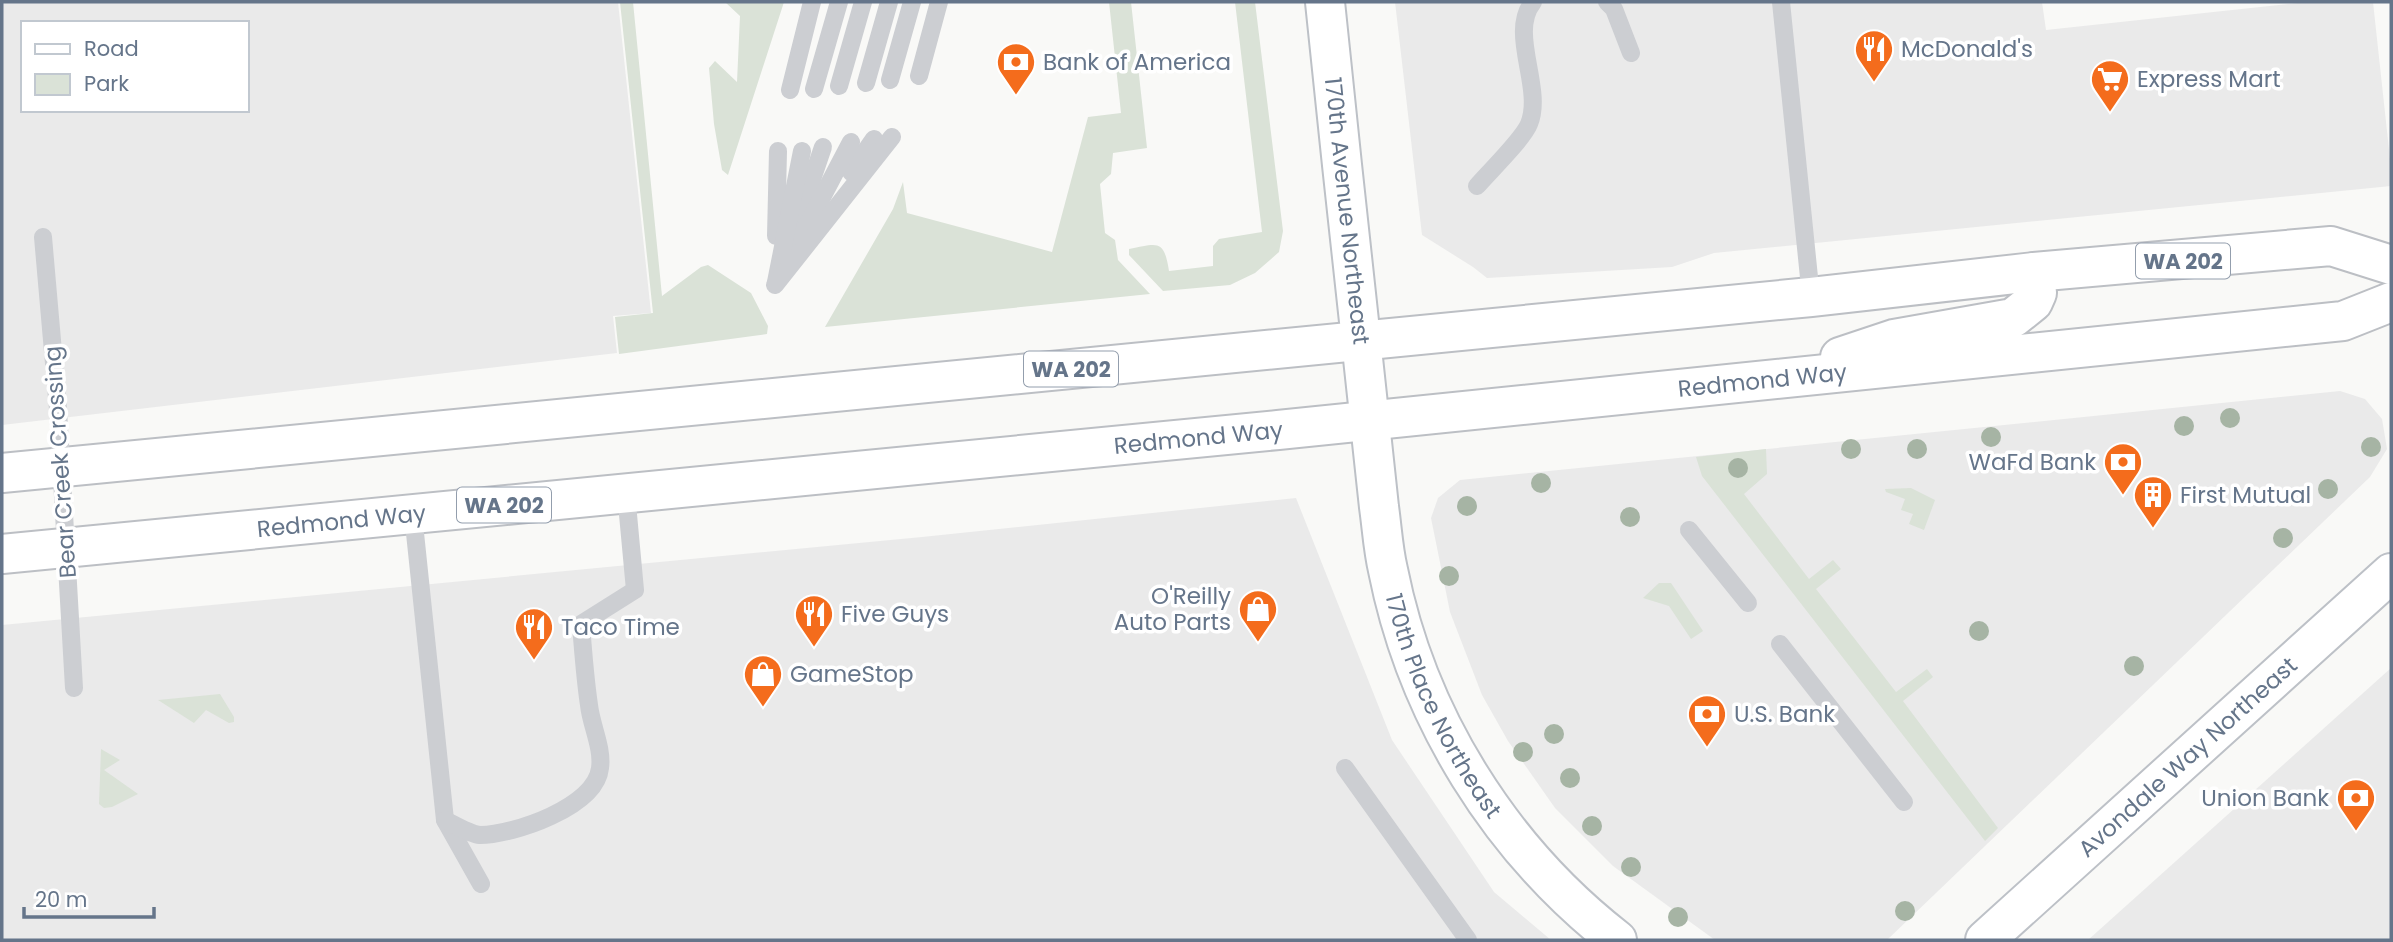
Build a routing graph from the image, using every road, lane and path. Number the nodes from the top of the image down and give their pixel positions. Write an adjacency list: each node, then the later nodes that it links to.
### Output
1 (812, 2): 17 (lane)
2 (839, 2): 16 (lane)
3 (863, 2): 15 (lane)
4 (889, 2): 14 (lane)
5 (912, 2): 13 (lane)
6 (939, 2): 12 (lane)
7 (1325, 2): 31 (main road, 170th Avenue Northeast)
8 (1533, 2): 24 (lane)
9 (1607, 2): 11 (lane)
10 (1781, 2): 29 (lane)
11 (1631, 53)
12 (919, 76)
13 (890, 80)
14 (866, 83)
15 (839, 86)
16 (814, 89)
17 (790, 90)
18 (892, 137): 28 (lane)
19 (874, 139): 28 (lane)
20 (851, 142): 28 (lane)
21 (823, 147): 28 (lane)
22 (778, 151): 28 (lane)
23 (802, 151): 28 (lane)
24 (1477, 186)
25 (43, 237): 34 (lane, Bear Creek Crossing)
26 (2391, 265): 27 (main road, WA 202)
27 (2034, 272): 29 (main road, WA 202); 32 (main road)
28 (775, 285)
29 (1811, 297): 31 (main road, WA 202)
30 (2391, 302): 32 (main road, Redmond Way / WA 202)
31 (1361, 341): 33 (main road, 170th Avenue Northeast); 34 (main road, WA 202)
32 (1789, 378): 33 (main road, Redmond Way / WA 202)
33 (1370, 421): 36 (main road, Redmond Way / WA 202); 50 (main road, 170th Place Northeast)
34 (61, 467): 35 (main road, WA 202); 39 (lane, Bear Creek Crossing)
35 (2, 473)
36 (626, 493): 37 (main road, Redmond Way / WA 202); 47 (lane)
37 (413, 514): 39 (main road, Redmond Way / WA 202); 47 (lane)
38 (1689, 530): 42 (lane)
39 (66, 548): 40 (main road, Redmond Way / WA 202); 44 (lane, Bear Creek Crossing)
40 (2, 554)
41 (2391, 573): 51 (main road, Avondale Way Northeast)
42 (1748, 603)
43 (1780, 644): 46 (lane)
44 (74, 688)
45 (1345, 768): 49 (lane)
46 (1904, 802)
47 (445, 820): 48 (lane)
48 (481, 884)
49 (1468, 940)
50 (1617, 940)
51 (1984, 940)

